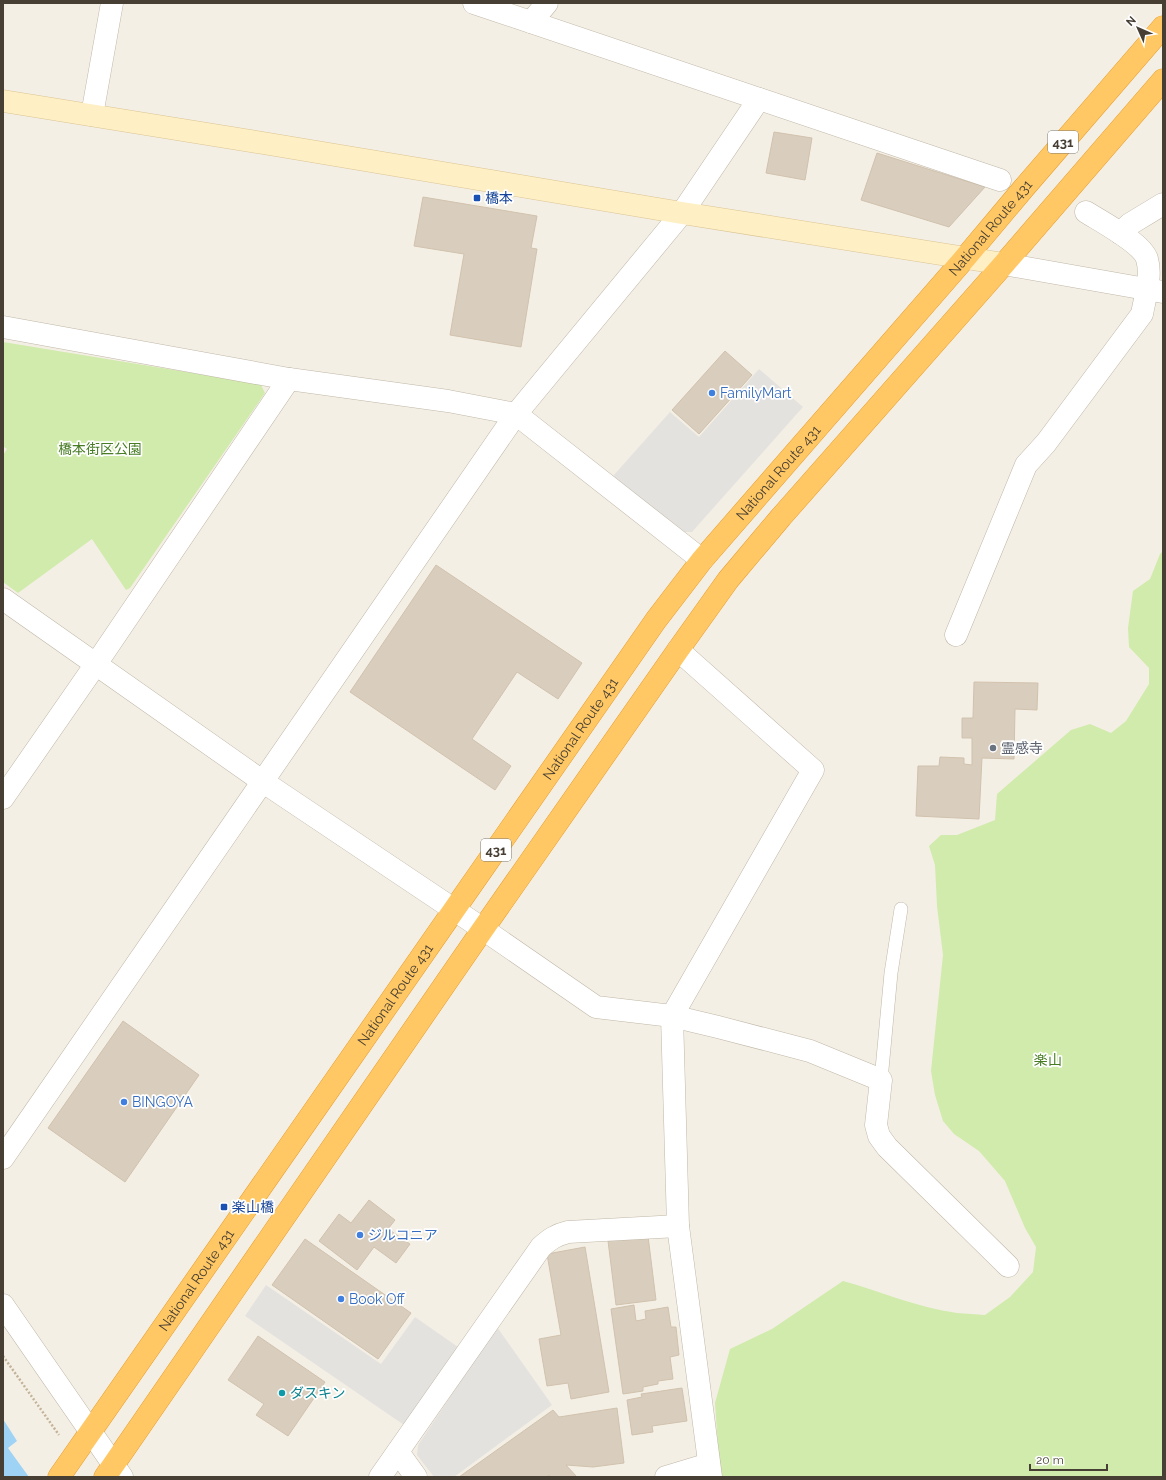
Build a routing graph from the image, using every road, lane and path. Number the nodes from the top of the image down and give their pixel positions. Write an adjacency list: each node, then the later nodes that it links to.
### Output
1 (112, 3): 9 (street)
2 (474, 3): 4 (street)
3 (547, 3): 4 (street)
4 (531, 22): 7 (street)
5 (1163, 27): 15 (highway, National Route 431 / 431)
6 (1163, 80): 16 (highway, 431)
7 (759, 99): 10 (street); 13 (street)
8 (3, 101): 9 (street)
9 (92, 115): 13 (street)
10 (1000, 180)
11 (1163, 204): 14 (street)
12 (1086, 212): 14 (street)
13 (682, 214): 15 (street); 20 (street)
14 (1120, 233): 17 (street)
15 (965, 258): 16 (street); 21 (highway, National Route 431 / 431)
16 (1004, 264): 17 (street); 24 (highway, 431)
17 (1155, 290): 23 (street)
18 (3, 326): 19 (street)
19 (289, 379): 20 (street); 25 (street)
20 (516, 414): 21 (street); 26 (street)
21 (702, 560): 28 (highway, National Route 431 / 431)
22 (3, 599): 25 (street)
23 (956, 634)
24 (678, 650): 30 (highway, 431); 31 (street)
25 (96, 664): 26 (street); 27 (street)
26 (262, 781): 28 (street); 33 (street)
27 (3, 798)
28 (455, 909): 30 (street); 38 (highway, National Route 431 / 431)
29 (901, 909): 32 (lane)
30 (483, 929): 31 (street); 42 (highway, 431)
31 (672, 1016): 32 (street); 34 (street)
32 (881, 1080): 35 (street)
33 (3, 1158)
34 (678, 1226): 40 (street); 41 (street)
35 (1008, 1266)
36 (3, 1305): 38 (street)
37 (3, 1356): 39 (path)
38 (91, 1431): 42 (street); 43 (highway, National Route 431 / 431)
39 (61, 1437)
40 (398, 1452): 44 (street); 45 (street)
41 (710, 1470): 46 (street)
42 (114, 1473)
43 (61, 1474)
44 (380, 1477)
45 (416, 1477)
46 (666, 1477)

